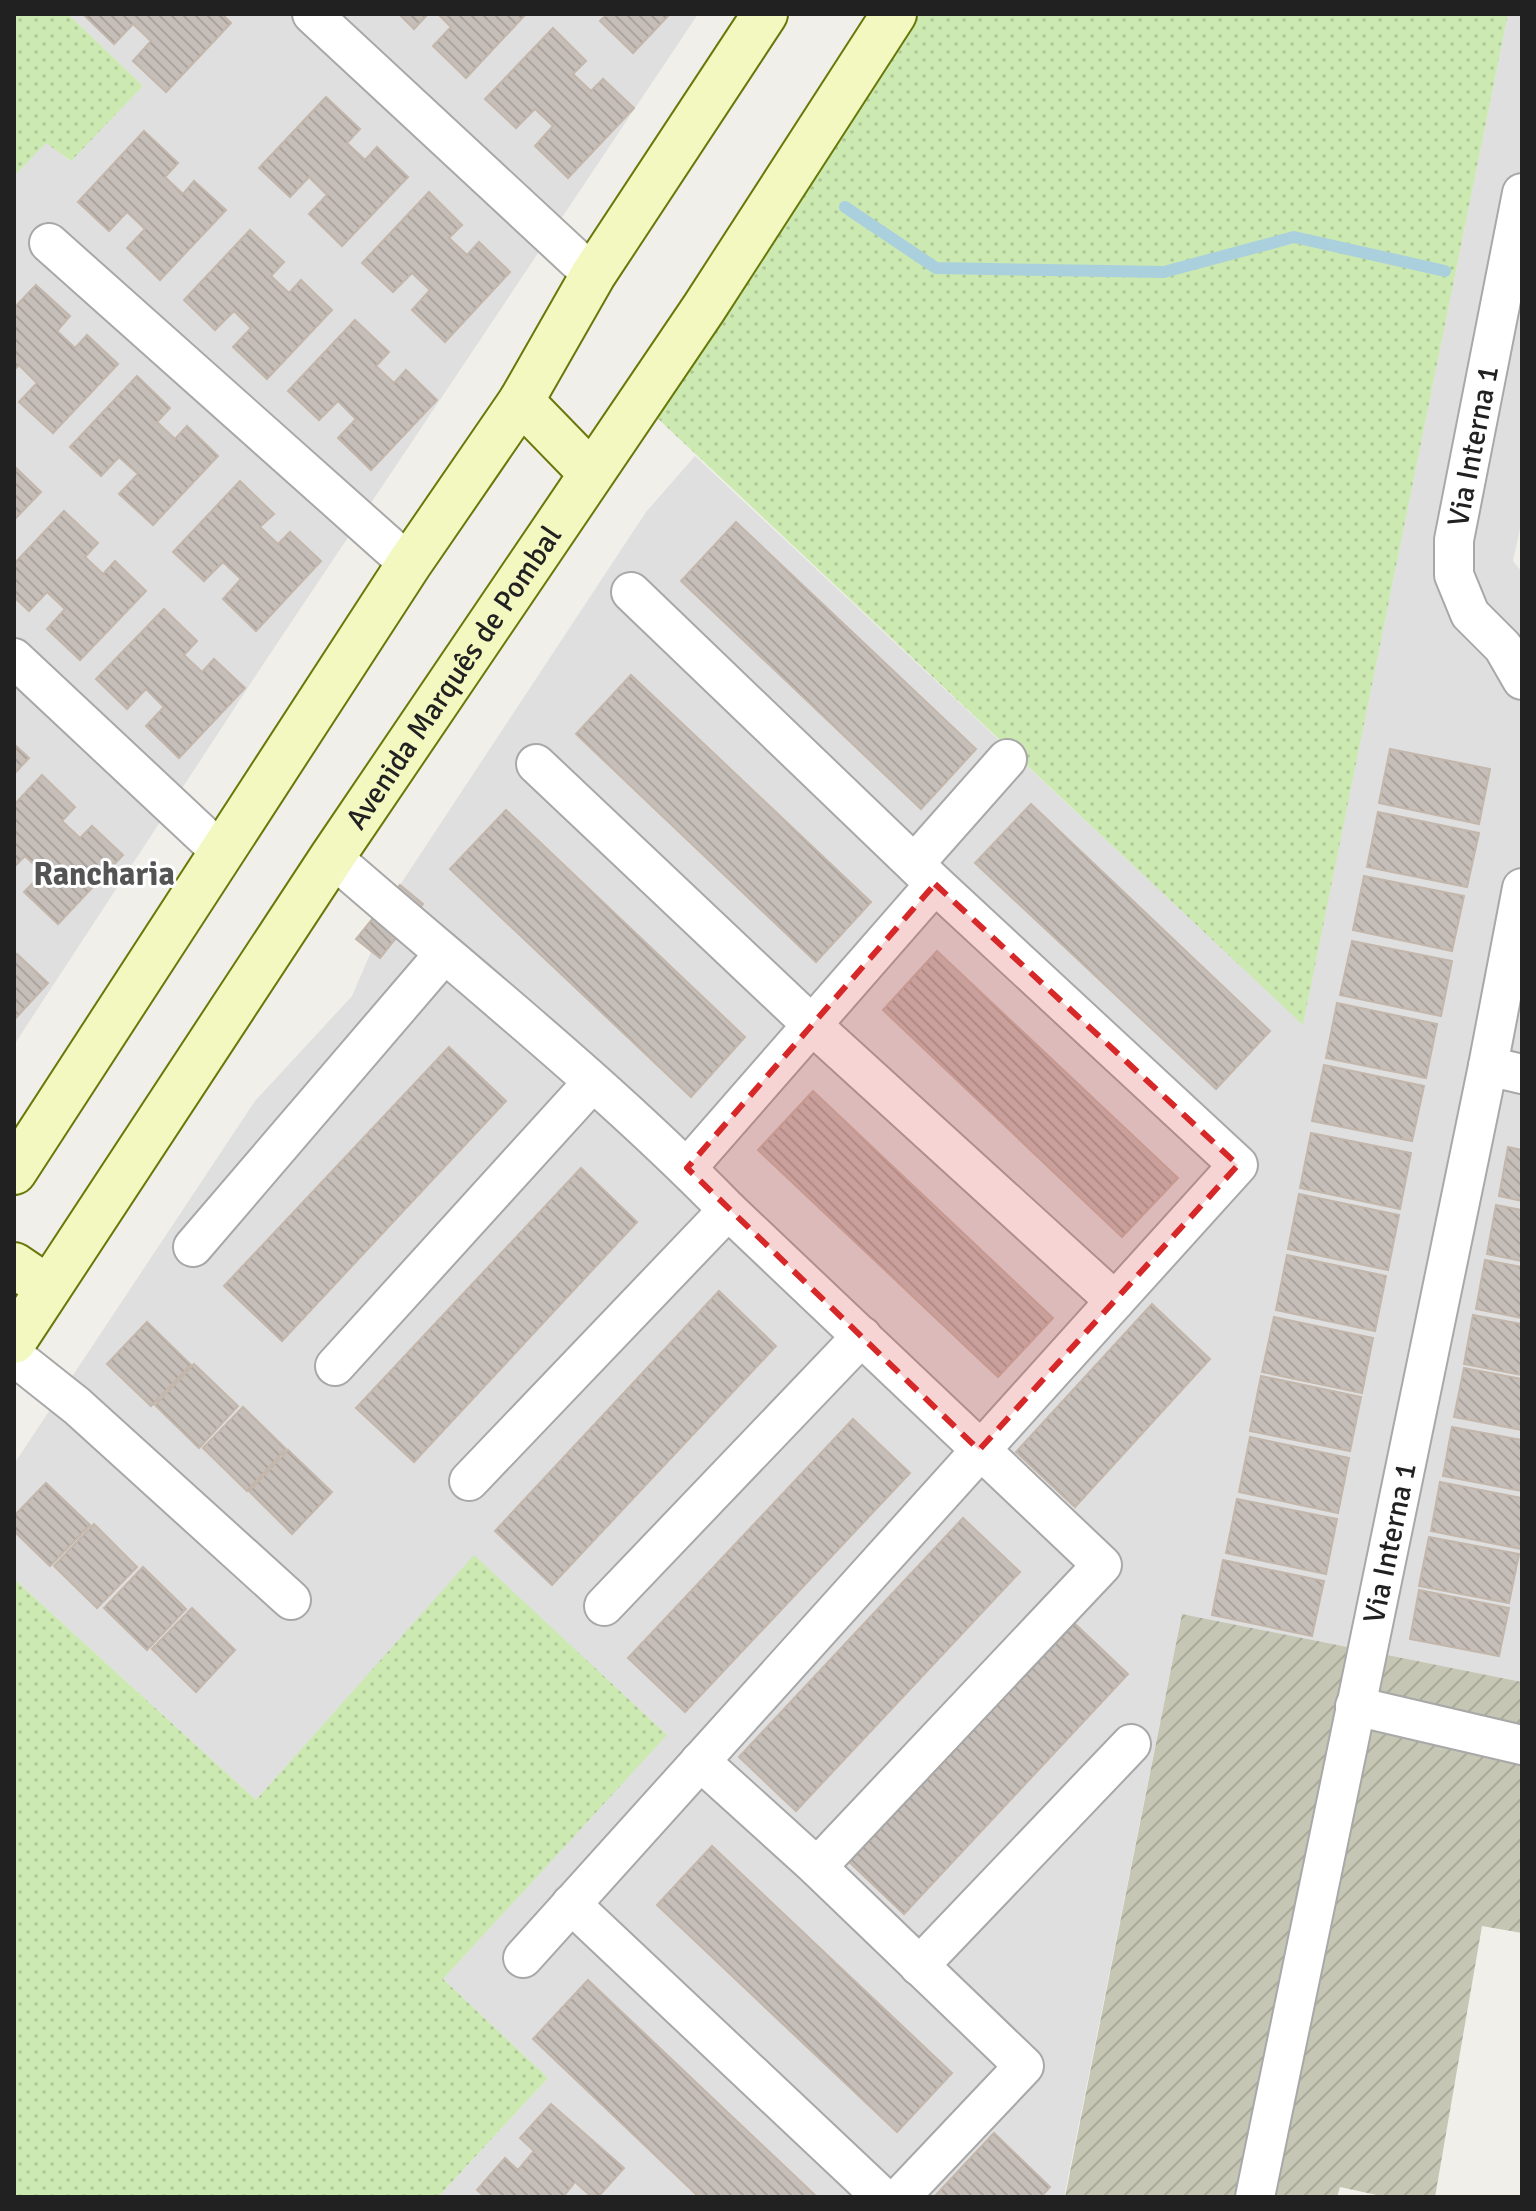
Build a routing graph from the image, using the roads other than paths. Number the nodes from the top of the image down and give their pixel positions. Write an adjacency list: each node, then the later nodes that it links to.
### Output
1 (312, 14): 6 (street)
2 (765, 14): 6 (main road)
3 (894, 14): 8 (main road, Avenida Marquês de Pombal)
4 (1522, 193): 12 (street, Via Interna 1)
5 (49, 243): 9 (street)
6 (593, 275): 7 (main road)
7 (521, 401): 8 (main road); 9 (main road)
8 (591, 473): 16 (main road, Avenida Marquês de Pombal)
9 (409, 564): 15 (main road)
10 (631, 592): 17 (street)
11 (14, 658): 15 (street)
12 (1522, 680)
13 (1007, 759): 17 (street)
14 (536, 764): 20 (street)
15 (221, 852): 23 (main road)
16 (332, 857): 19 (street); 27 (main road, Avenida Marquês de Pombal)
17 (925, 874): 20 (street); 28 (street)
18 (1522, 888): 21 (street, Via Interna 1)
19 (444, 954): 22 (street); 26 (street)
20 (811, 1024): 24 (street); 28 (street)
21 (1505, 1070): 37 (street, Via Interna 1)
22 (592, 1083): 24 (street); 32 (street)
23 (17, 1161)
24 (687, 1168): 25 (street)
25 (728, 1210): 29 (street); 34 (street)
26 (193, 1247)
27 (31, 1276): 30 (main road, Avenida Marquês de Pombal)
28 (1115, 1301): 33 (street)
29 (862, 1336): 33 (street); 36 (street)
30 (14, 1341)
31 (14, 1356): 35 (street)
32 (335, 1366)
33 (979, 1450): 40 (street); 41 (street)
34 (469, 1481)
35 (291, 1600)
36 (604, 1606)
37 (1355, 1706): 39 (street); 47 (street, Via Interna 1)
38 (1131, 1744): 44 (street)
39 (1522, 1745)
40 (700, 1761): 41 (street); 42 (street)
41 (817, 1867): 44 (street)
42 (571, 1904): 43 (street); 45 (street)
43 (523, 1958)
44 (919, 1966): 46 (street)
45 (882, 2197)
46 (900, 2197)
47 (1255, 2197)

